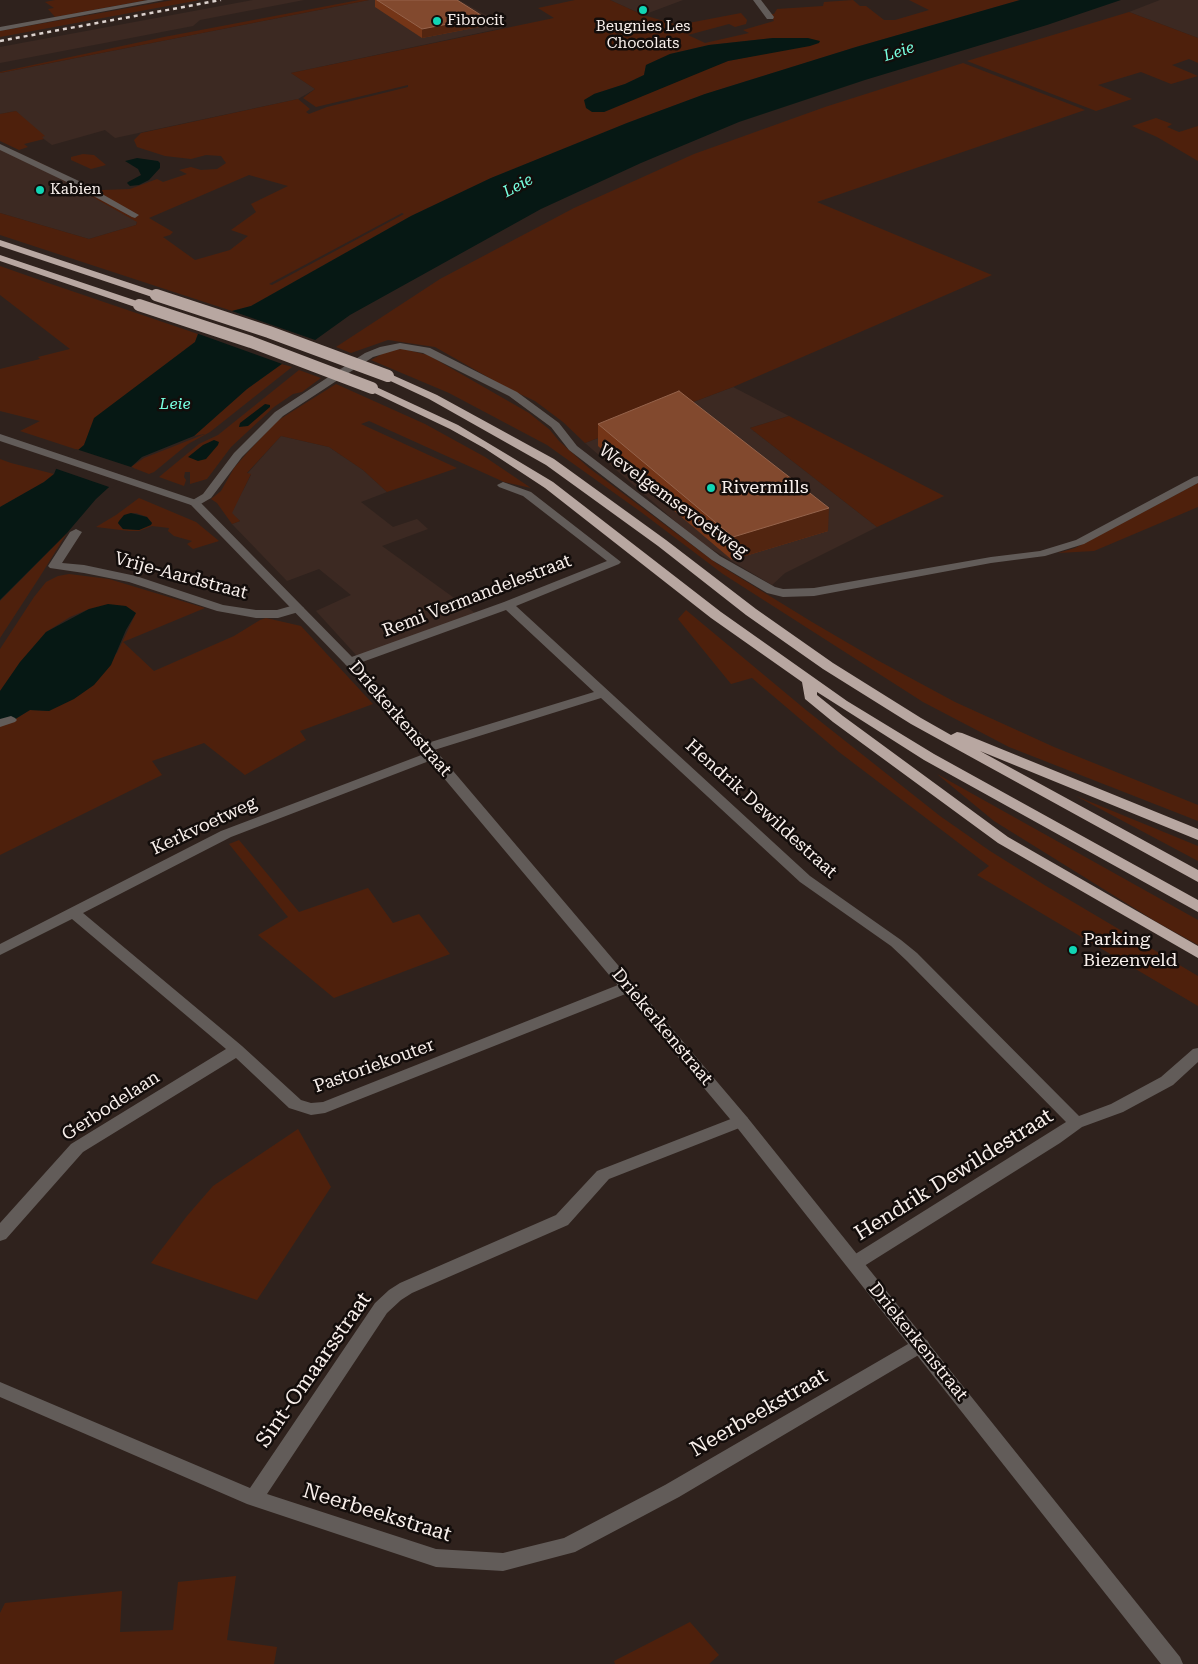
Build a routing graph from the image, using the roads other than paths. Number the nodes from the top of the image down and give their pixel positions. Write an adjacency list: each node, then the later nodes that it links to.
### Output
1 (160, 0): 4 (street)
2 (757, 0): 3 (street)
3 (770, 17)
4 (0, 29)
5 (0, 147): 6 (street)
6 (135, 215)
7 (0, 243): 20 (highway, bridge)
8 (0, 258): 18 (highway, bridge)
9 (0, 437): 12 (street, Driekerkenstraat)
10 (1198, 479): 12 (street, Wevelgemsevoetweg)
11 (504, 485): 15 (street, Remi Vermandelestraat)
12 (195, 503): 16 (street, Driekerkenstraat)
13 (76, 532): 14 (street)
14 (54, 566): 16 (street, Vrije-Aardstraat)
15 (508, 605): 17 (street, Remi Vermandelestraat); 19 (street, Hendrik Dewildestraat)
16 (298, 608): 17 (street, Driekerkenstraat)
17 (350, 662): 21 (street, Driekerkenstraat)
18 (809, 681): 24 (highway); 27 (highway)
19 (603, 694): 21 (street, Kerkvoetweg); 32 (street, Hendrik Dewildestraat)
20 (916, 720): 22 (highway); 23 (highway)
21 (429, 751): 25 (street, Kerkvoetweg); 28 (street, Driekerkenstraat)
22 (1198, 835)
23 (1198, 877)
24 (1198, 907)
25 (73, 912): 26 (street, Kerkvoetweg); 29 (street, Pastoriekouter)
26 (0, 950)
27 (1198, 953)
28 (628, 987): 29 (street, Pastoriekouter); 31 (street, Driekerkenstraat)
29 (237, 1050): 33 (street, Gerbodelaan)
30 (1198, 1053): 32 (street, Hendrik Dewildestraat)
31 (741, 1121): 34 (street, Driekerkenstraat); 37 (street, Sint-Omaarsstraat)
32 (1076, 1123): 34 (street, Hendrik Dewildestraat)
33 (0, 1234)
34 (855, 1263): 35 (street, Driekerkenstraat)
35 (921, 1345): 37 (street, Neerbeekstraat); 38 (street, Driekerkenstraat)
36 (0, 1389): 37 (street, Neerbeekstraat)
37 (254, 1498)
38 (1173, 1664)

